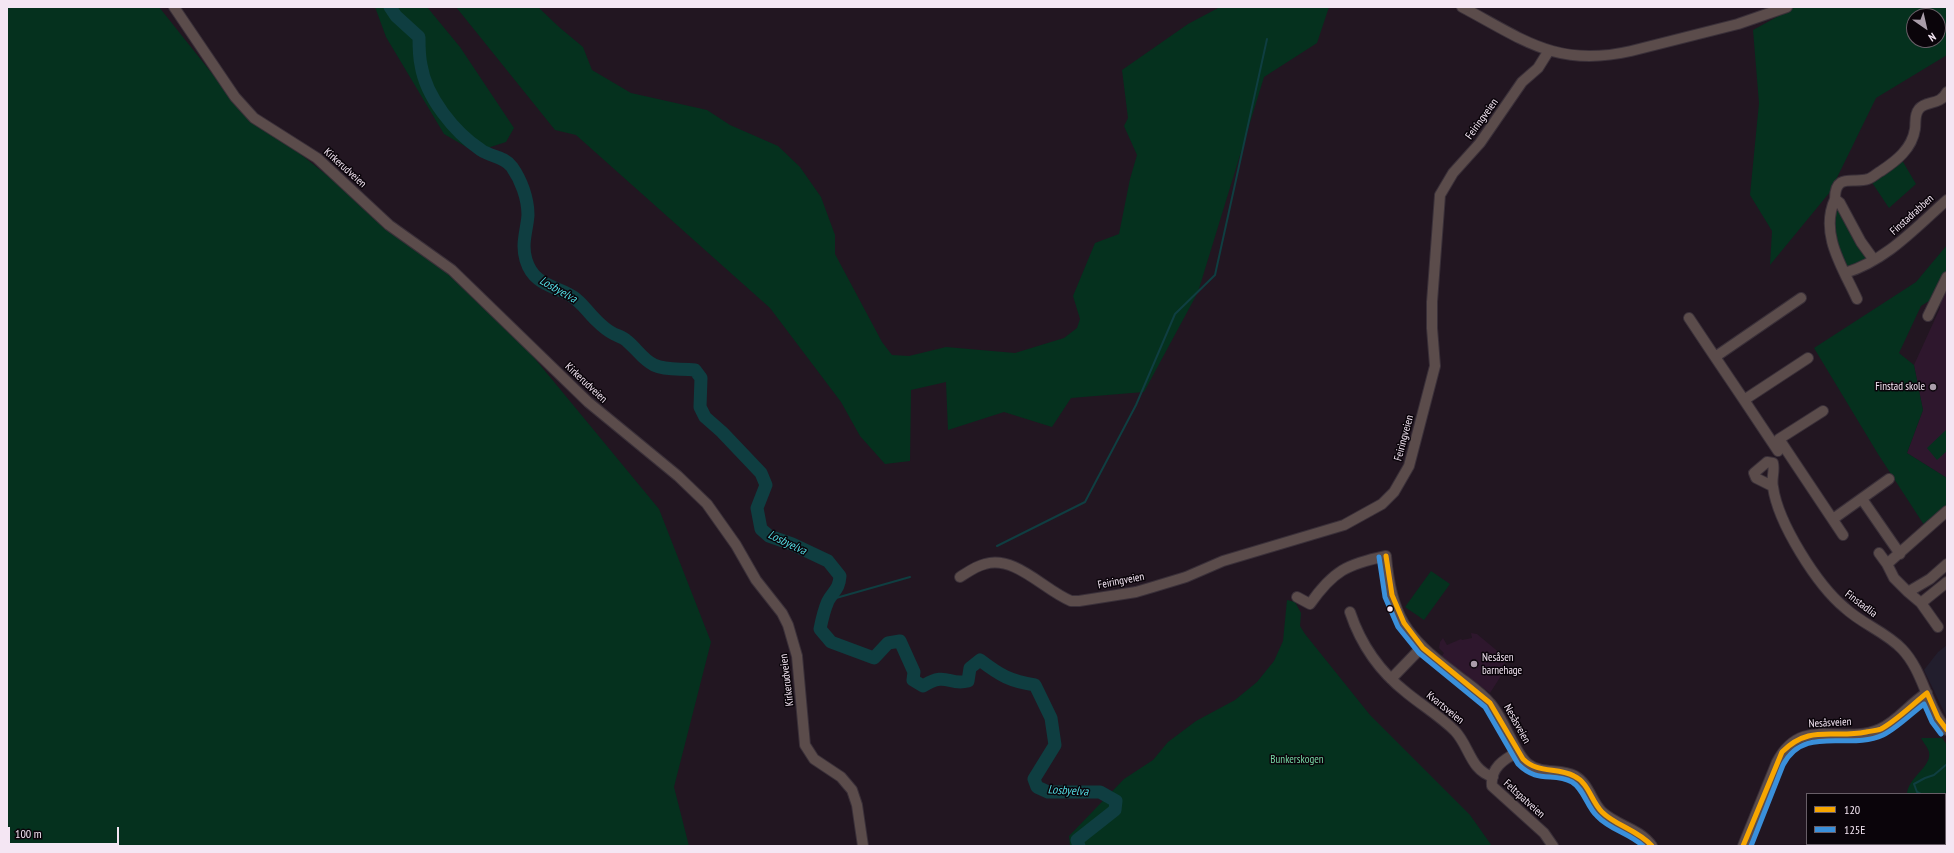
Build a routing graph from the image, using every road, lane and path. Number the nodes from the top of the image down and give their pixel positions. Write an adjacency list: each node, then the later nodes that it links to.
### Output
1 (174, 7): 44 (street, Kirkerudveien)
2 (1462, 7): 4 (street)
3 (1787, 7): 4 (street)
4 (1548, 52): 31 (street, Feiringveien)
5 (1946, 96): 6 (street)
6 (1835, 200): 8 (street); 9 (street)
7 (1947, 200): 8 (street, Finstadrabben)
8 (1874, 260): 9 (street, Finstadrabben)
9 (1845, 273): 12 (street)
10 (1947, 277): 13 (street)
11 (1801, 298): 15 (street)
12 (1857, 298)
13 (1928, 316)
14 (1688, 318): 15 (street)
15 (1715, 356): 17 (street)
16 (1808, 358): 17 (street)
17 (1744, 400): 19 (street)
18 (1823, 411): 19 (street)
19 (1780, 447): 20 (street); 25 (street)
20 (1773, 463): 22 (street, Finstadlia); 22 (street)
21 (1889, 480): 23 (street)
22 (1772, 486): 40 (street, Finstadlia)
23 (1862, 499): 25 (street); 28 (street)
24 (1947, 511): 28 (street)
25 (1833, 519): 26 (street)
26 (1843, 535)
27 (1879, 553): 29 (street)
28 (1900, 554): 29 (street)
29 (1887, 564): 33 (street)
30 (1947, 564): 33 (street)
31 (960, 577)
32 (1947, 582): 35 (street)
33 (1908, 592): 35 (street)
34 (1297, 597): 38 (street, Nesåsveien)
35 (1921, 603): 37 (street)
36 (1350, 612): 39 (street, Kvartsveien)
37 (1938, 627)
38 (1422, 647): 39 (street); 42 (street, Nesåsveien)
39 (1391, 679): 43 (street, Kvartsveien)
40 (1926, 693): 41 (street, Finstadlia); 47 (street, Nesåsveien)
41 (1947, 730)
42 (1518, 752): 43 (street, Feltspatveien); 46 (street, Nesåsveien)
43 (1493, 777): 45 (street, Feltspatveien)
44 (862, 846)
45 (1553, 846)
46 (1652, 846)
47 (1743, 846)

